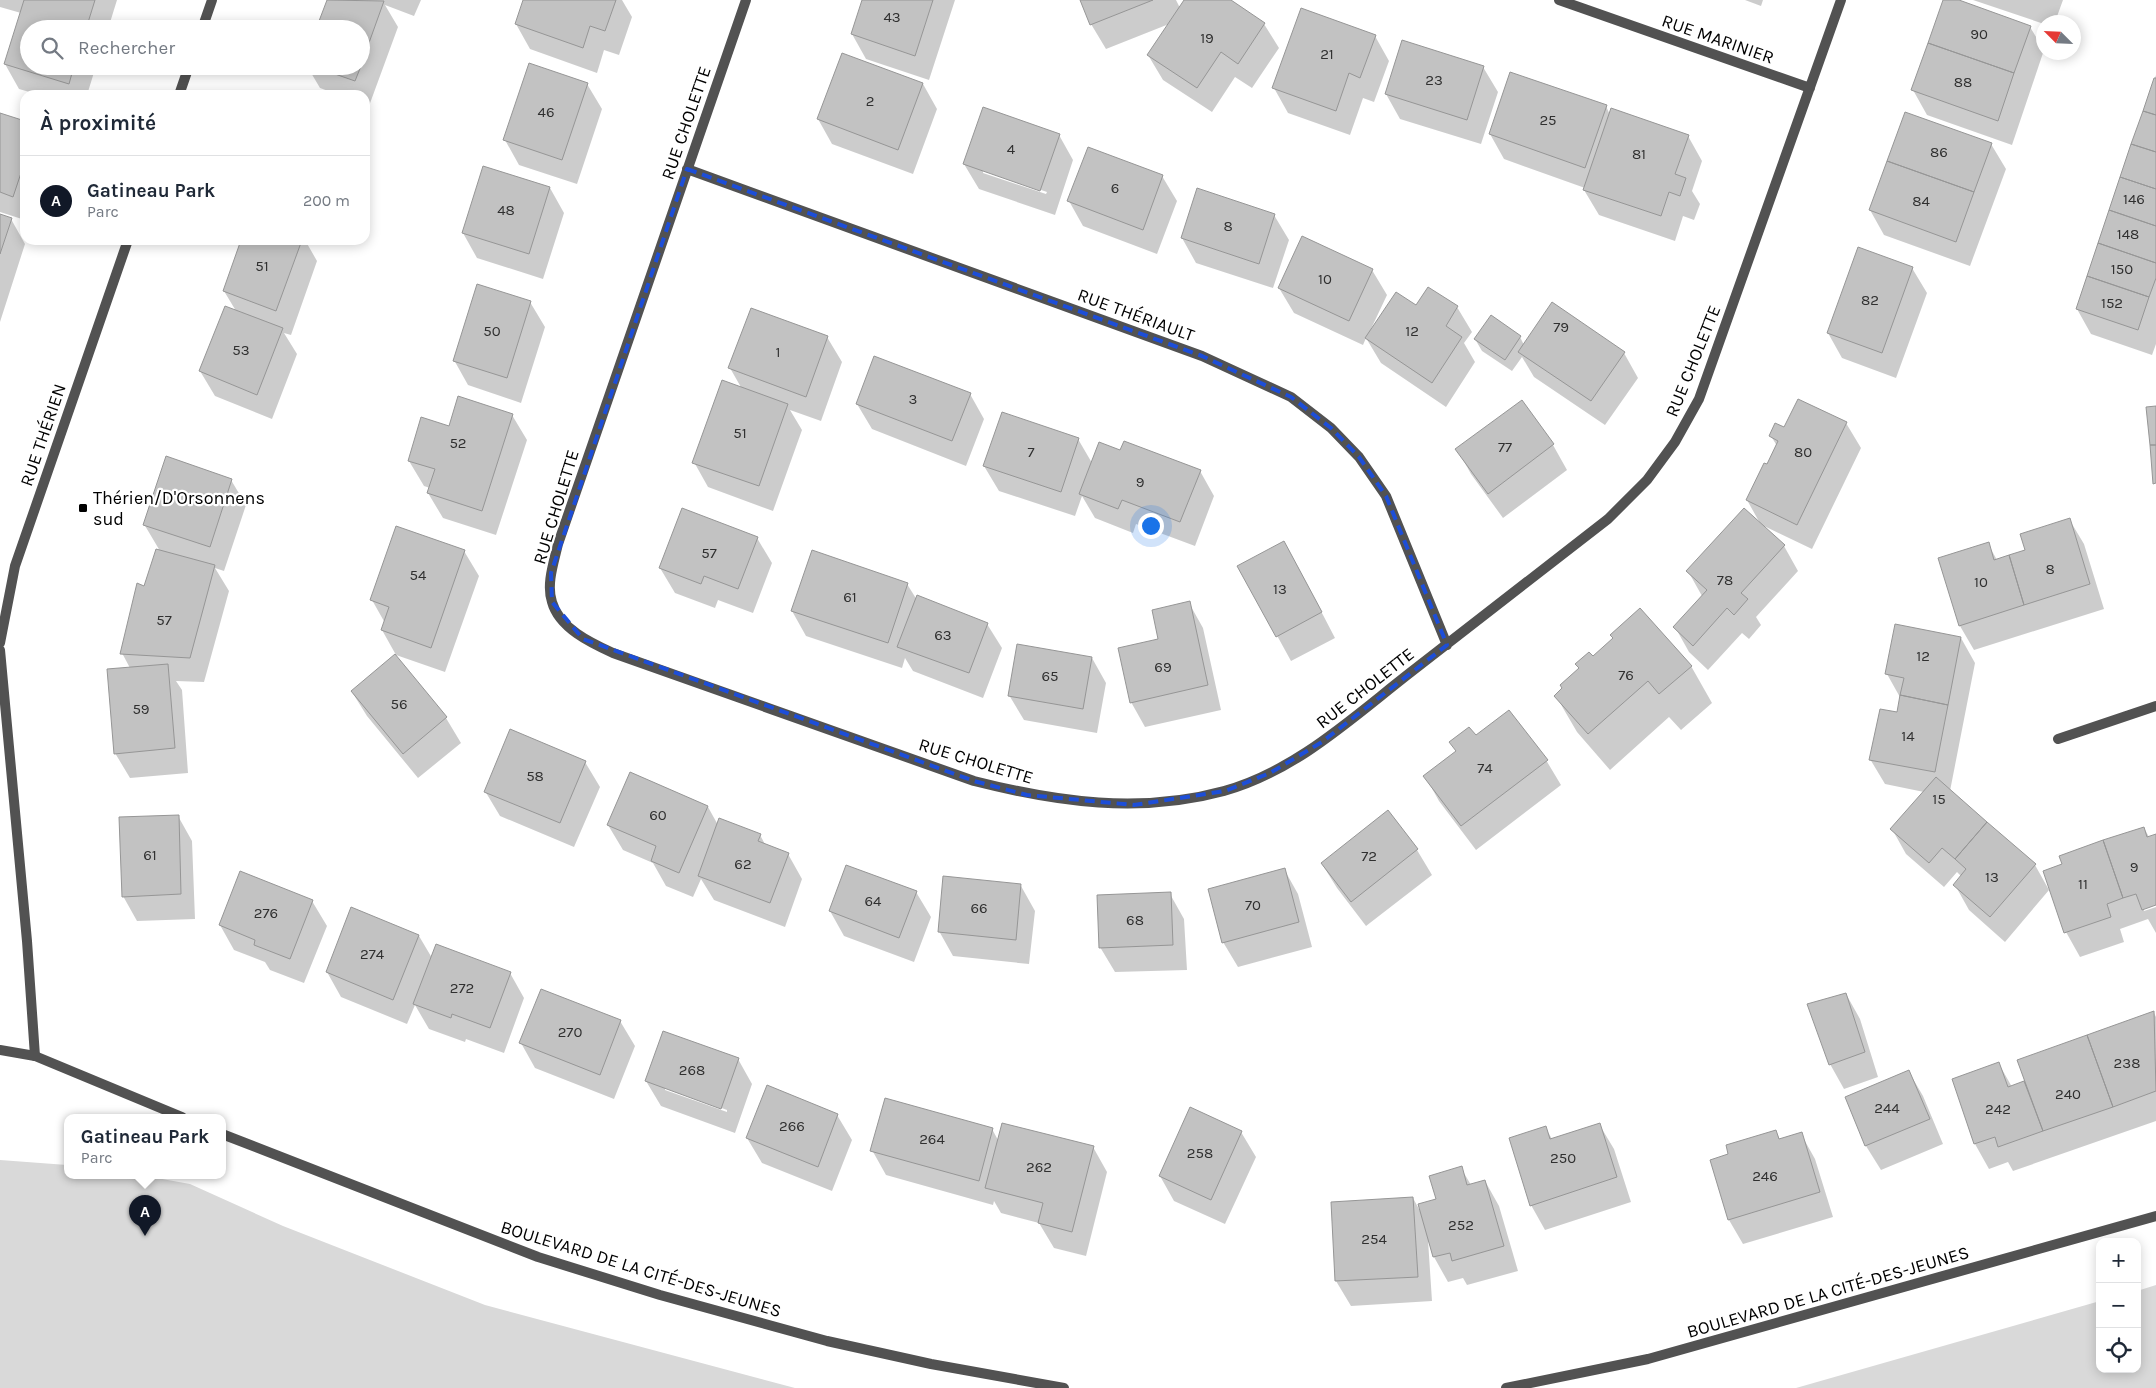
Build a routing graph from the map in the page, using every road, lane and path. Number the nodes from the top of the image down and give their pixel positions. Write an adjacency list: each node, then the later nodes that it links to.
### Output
1 (212, 0): 5 (street)
2 (746, 0): 9 (street, RUE CHOLETTE)
3 (1558, 0): 7 (street, RUE MARINIER)
4 (1841, 0): 7 (street, RUE CHOLETTE)
5 (205, 20)
6 (186, 75): 8 (street)
7 (1810, 88): 12 (street, RUE CHOLETTE)
8 (181, 90)
9 (687, 169): 12 (street, RUE THÉRIAULT); 12 (street, RUE CHOLETTE)
10 (126, 245): 11 (street, RUE THÉRIEN)
11 (0, 643)
12 (1447, 644)
13 (0, 650): 17 (street)
14 (2156, 706): 15 (street)
15 (2058, 739)
16 (0, 1050): 17 (street)
17 (35, 1056): 18 (street)
18 (175, 1114)
19 (226, 1136): 21 (street, BOULEVARD DE LA CITÉ-DES-JEUNES)
20 (2156, 1216): 22 (street, BOULEVARD DE LA CITÉ-DES-JEUNES)
21 (1064, 1388)
22 (1506, 1388)

